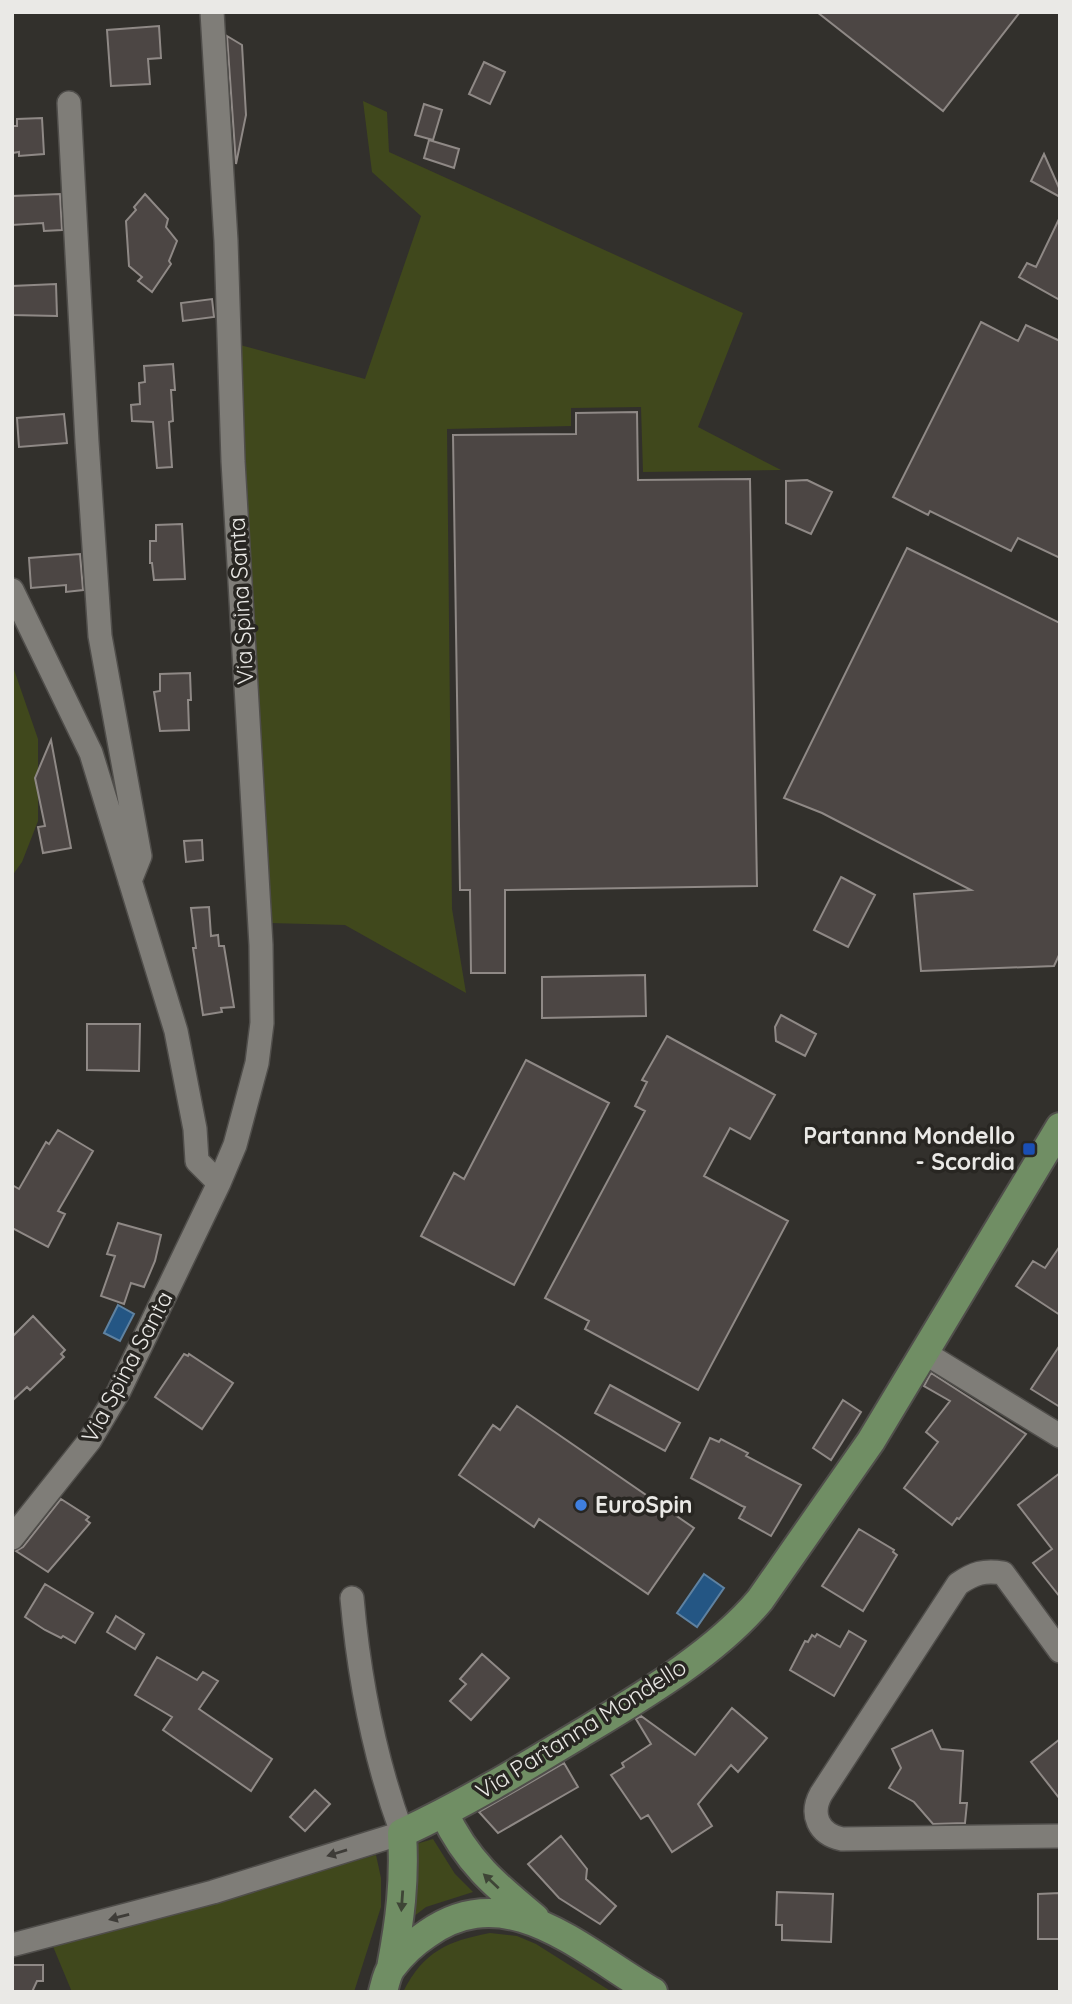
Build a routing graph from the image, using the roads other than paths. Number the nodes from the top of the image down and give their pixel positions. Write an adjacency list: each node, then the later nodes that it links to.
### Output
1 (212, 12): 6 (street, Via Spina Santa)
2 (69, 103): 4 (street)
3 (12, 590): 4 (street)
4 (130, 881): 6 (street)
5 (1060, 1127): 7 (main road, Via Partanna Mondello)
6 (219, 1183): 9 (street, Via Spina Santa)
7 (925, 1353): 8 (street); 12 (main road, Via Partanna Mondello)
8 (1060, 1436)
9 (12, 1538)
10 (352, 1598): 13 (street)
11 (1060, 1651): 14 (street)
12 (444, 1813): 13 (main road, Via Partanna Mondello); 15 (main road, one-way to 12)
13 (402, 1833): 16 (street, Via Partanna Mondello, one-way to 16); 17 (main road, one-way to 17)
14 (1060, 1836)
15 (543, 1925): 17 (main road); 18 (main road)
16 (12, 1945)
17 (385, 1986)
18 (653, 1992)

